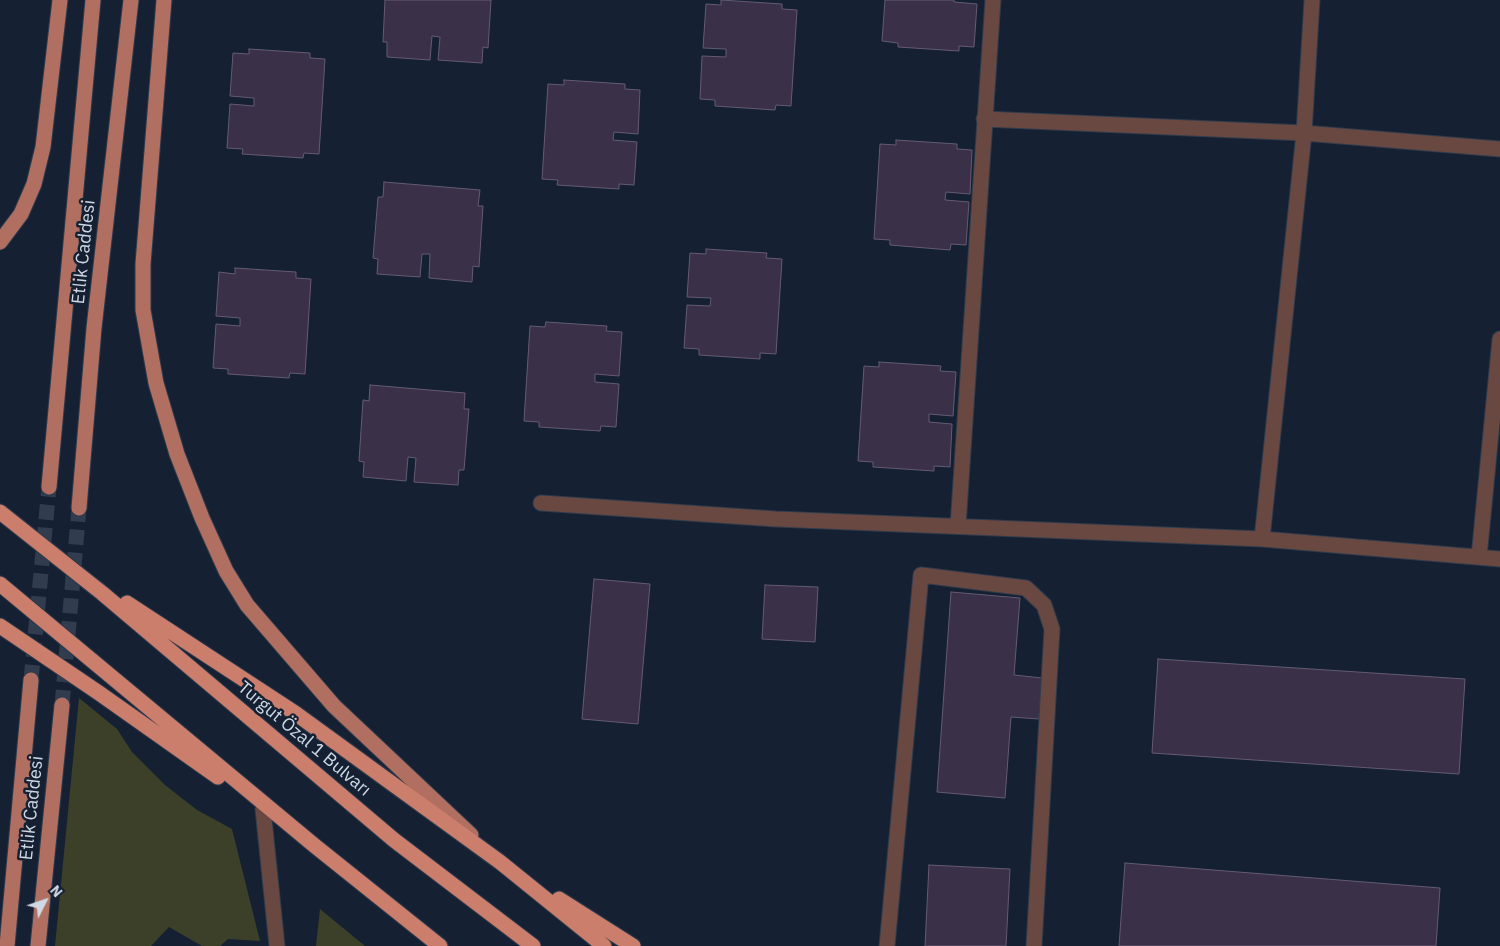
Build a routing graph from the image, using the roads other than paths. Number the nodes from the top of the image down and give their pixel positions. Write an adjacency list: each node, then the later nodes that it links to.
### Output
1 (60, 0): 10 (main road)
2 (93, 0): 12 (main road, Etlik Caddesi)
3 (131, 0): 14 (main road, Etlik Caddesi)
4 (164, 0): 27 (main road)
5 (993, 0): 7 (street)
6 (1312, 0): 8 (street)
7 (984, 119): 8 (street); 16 (street)
8 (1304, 133): 9 (street); 17 (street)
9 (1500, 149)
10 (0, 242)
11 (1500, 339): 19 (street)
12 (49, 487)
13 (541, 503): 16 (street)
14 (80, 508)
15 (0, 512): 18 (highway, Turgut Özal 1 Bulvarı)
16 (958, 526): 17 (street)
17 (1262, 540): 19 (street)
18 (55, 555): 27 (highway, Turgut Özal 1 Bulvarı); 32 (highway, Turgut Özal 1 Bulvarı)
19 (1479, 557): 20 (street)
20 (1500, 558)
21 (0, 584): 26 (highway)
22 (0, 626): 25 (highway)
23 (31, 680): 28 (main road, Etlik Caddesi)
24 (62, 704): 29 (main road, Etlik Caddesi)
25 (264, 809): 26 (highway); 30 (street)
26 (315, 846): 31 (highway)
27 (500, 862): 33 (highway, Turgut Özal 1 Bulvarı); 34 (highway, Turgut Özal 1 Bulvarı)
28 (7, 946)
29 (38, 946)
30 (277, 946)
31 (440, 946)
32 (533, 946)
33 (604, 946)
34 (633, 946)
35 (887, 946): 36 (street)
36 (1034, 946)

